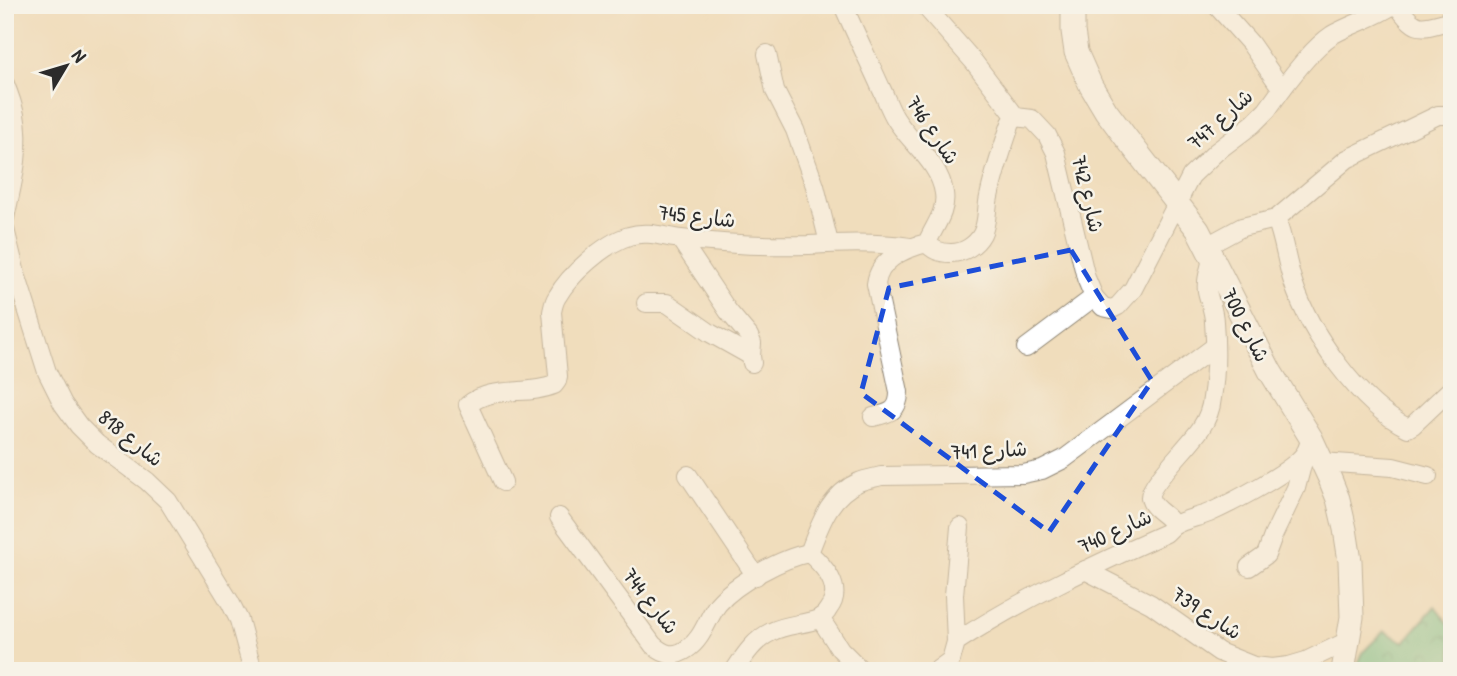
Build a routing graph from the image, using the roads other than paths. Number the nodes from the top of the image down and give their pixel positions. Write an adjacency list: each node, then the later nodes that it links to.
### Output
1 (843, 5): 18 (street, شارع 746)
2 (924, 5): 11 (street, شارع 742)
3 (1073, 5): 12 (main road, شارع 700)
4 (1216, 5): 9 (street, شارع 747)
5 (1395, 5): 6 (street); 9 (street)
6 (1452, 20)
7 (767, 54): 17 (street)
8 (5, 84): 13 (street)
9 (1282, 89): 12 (street, شارع 747)
10 (1452, 116): 14 (street)
11 (1016, 117): 18 (street); 20 (street, شارع 742)
12 (1178, 203): 19 (main road, شارع 700); 20 (street)
13 (5, 218)
14 (1276, 219): 19 (street); 24 (street)
15 (5, 229): 40 (street, شارع 818)
16 (680, 239): 17 (street, شارع 745); 21 (street); 29 (street, شارع 745)
17 (829, 243): 18 (street, شارع 745)
18 (919, 245): 25 (street)
19 (1209, 252): 22 (street, شارع 740); 26 (main road, شارع 700)
20 (1094, 297): 23 (street)
21 (646, 303)
22 (1214, 347): 31 (street, شارع 740); 33 (street, شارع 741)
23 (1026, 348)
24 (1452, 388)
25 (873, 417)
26 (1312, 451): 28 (street); 31 (street); 34 (street); 38 (main road, شارع 700)
27 (688, 475): 36 (street)
28 (1428, 476)
29 (503, 482)
30 (558, 517): 36 (street, شارع 744)
31 (1173, 526): 35 (street, شارع 740)
32 (960, 527): 39 (street)
33 (809, 553): 36 (street, شارع 744); 37 (street)
34 (1249, 567)
35 (1085, 570): 38 (street, شارع 739); 39 (street, شارع 740)
36 (756, 576)
37 (820, 618): 41 (street); 42 (street)
38 (1348, 641): 44 (main road, شارع 700)
39 (956, 642): 43 (street, شارع 740)
40 (253, 671)
41 (734, 671)
42 (862, 671)
43 (936, 671)
44 (1343, 671)

